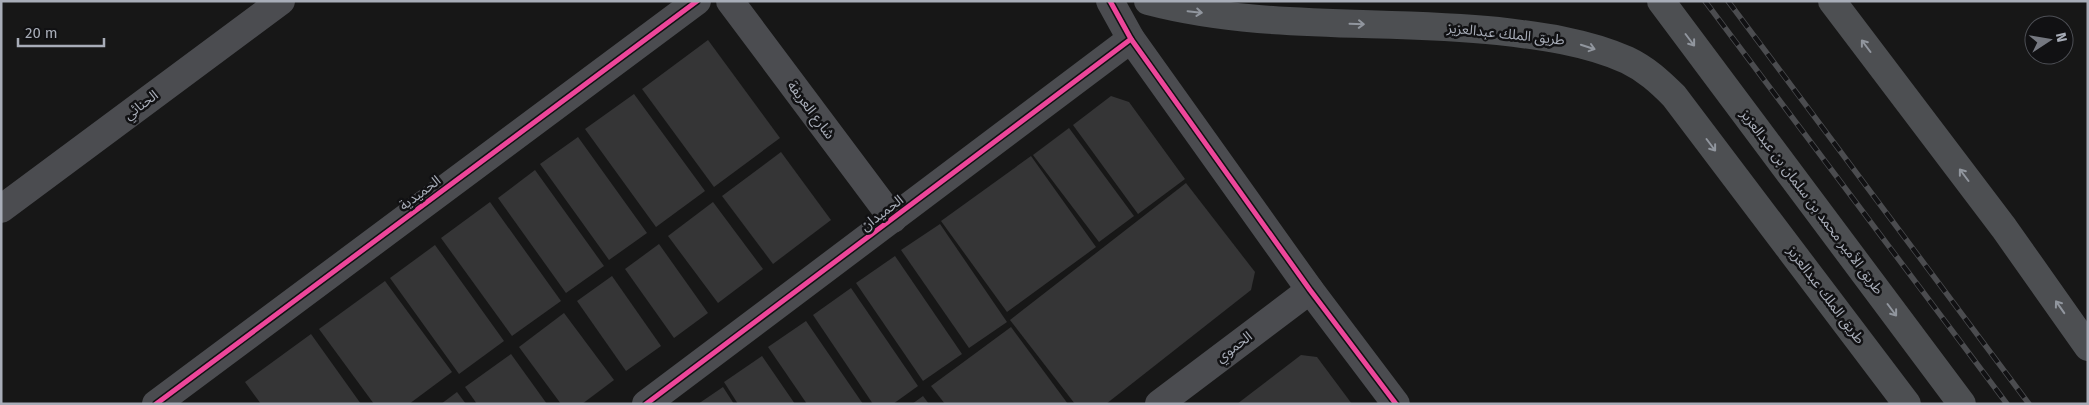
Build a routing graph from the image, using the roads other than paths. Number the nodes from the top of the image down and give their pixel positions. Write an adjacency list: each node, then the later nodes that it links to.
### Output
1 (281, 1): 9 (street, الحنائي)
2 (697, 1): 13 (street, الحميدية)
3 (730, 1): 10 (street, شارع العريفة)
4 (1110, 1): 8 (street)
5 (1148, 1): 17 (main road, طريق الملك عبدالعزيز, one-way to 17)
6 (1661, 1): 18 (main road, طريق الأمير محمد بن سلمان بن عبدالعزيز, one-way to 18)
7 (1832, 1): 12 (main road, one-way to 7)
8 (1131, 39): 10 (street, الحميدان); 11 (street)
9 (1, 209)
10 (893, 219): 14 (street, الحميدان)
11 (1310, 290): 15 (street, الحموي); 16 (street)
12 (2088, 347)
13 (156, 404)
14 (646, 404)
15 (1159, 404)
16 (1396, 404)
17 (1907, 404)
18 (1962, 404)

